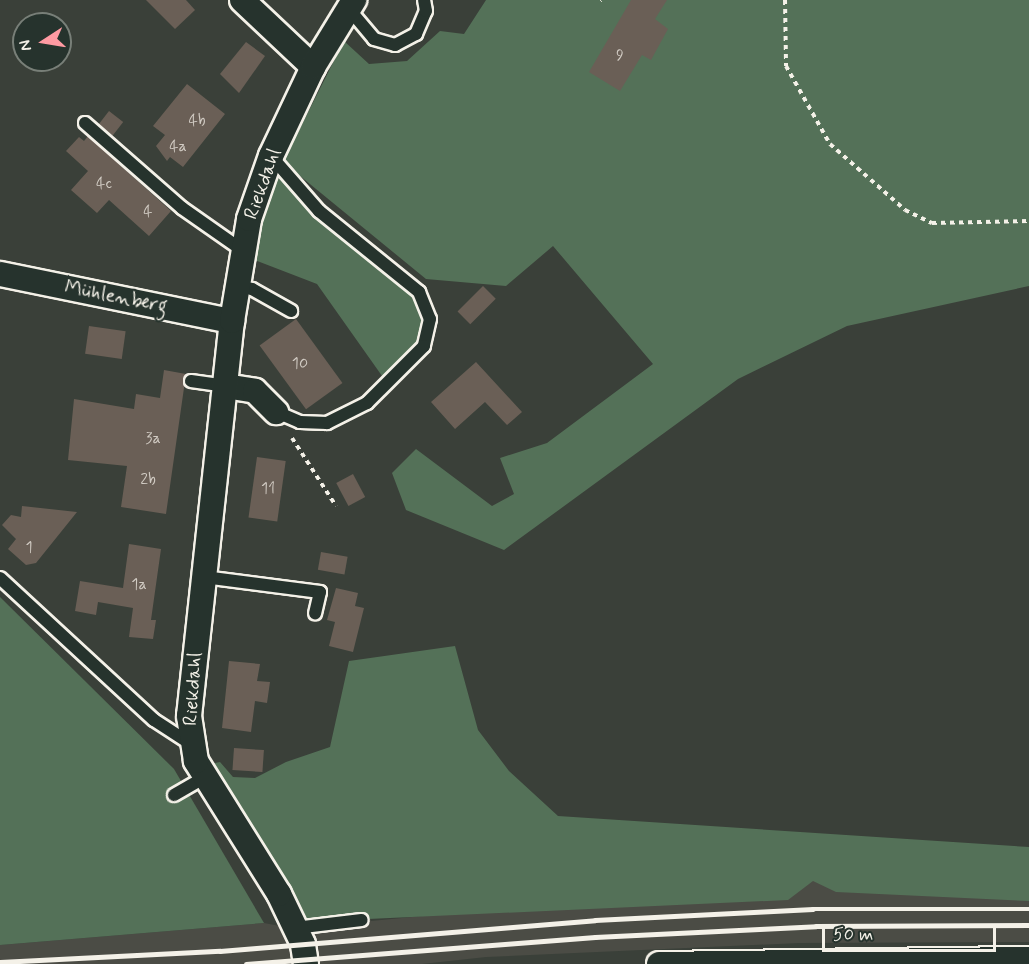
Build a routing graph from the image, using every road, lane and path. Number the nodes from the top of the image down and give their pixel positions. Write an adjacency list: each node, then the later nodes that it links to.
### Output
1 (242, 0): 5 (street)
2 (424, 0): 4 (lane)
3 (784, 0): 8 (path)
4 (351, 4): 5 (street, Riekdahl)
5 (313, 68): 7 (street, Riekdahl)
6 (85, 123): 9 (lane)
7 (272, 156): 9 (street, Riekdahl); 16 (lane)
8 (1029, 221)
9 (242, 250): 11 (street, Riekdahl)
10 (0, 274): 13 (street, Mühlenberg)
11 (237, 286): 12 (lane); 13 (street, Riekdahl)
12 (291, 312)
13 (232, 321): 15 (street, Riekdahl)
14 (191, 381): 15 (lane)
15 (225, 386): 16 (street); 18 (street, Riekdahl)
16 (276, 412): 17 (path)
17 (336, 506)
18 (204, 577): 20 (lane); 21 (street, Riekdahl)
19 (0, 578): 21 (lane)
20 (315, 614)
21 (192, 745): 22 (street, Riekdahl)
22 (204, 778): 23 (lane); 25 (street, Riekdahl)
23 (174, 795)
24 (362, 920): 25 (lane)
25 (295, 928): 27 (street, Riekdahl)
26 (1029, 960): 28 (street)
27 (306, 964)
28 (659, 964)

